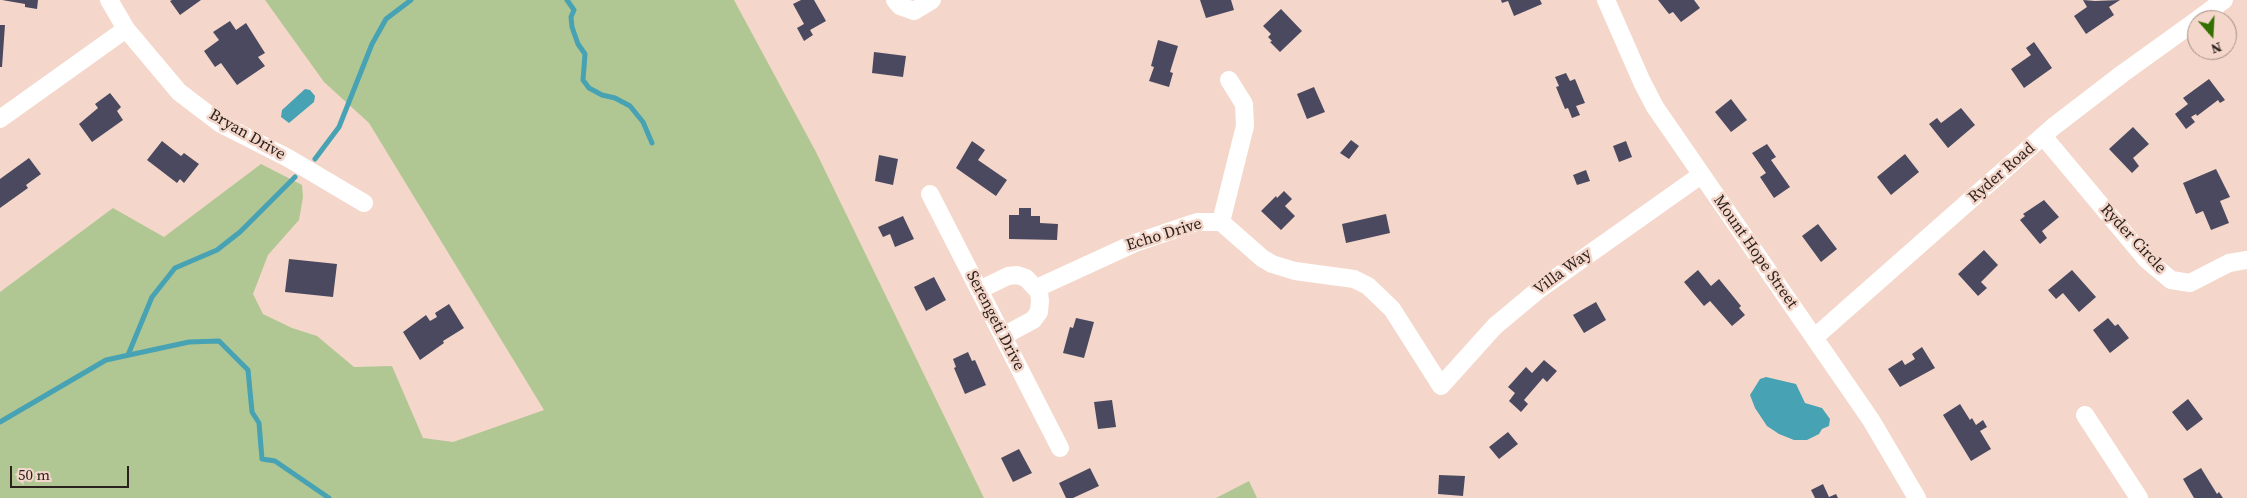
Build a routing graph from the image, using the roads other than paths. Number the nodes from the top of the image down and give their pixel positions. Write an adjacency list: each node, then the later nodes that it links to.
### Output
1 (109, 0): 8 (street, Bryan Drive)
2 (894, 0): 3 (street)
3 (932, 0)
4 (1606, 0): 12 (street, Mount Hope Street)
5 (2224, 0): 6 (street, Ryder Road)
6 (2210, 10)
7 (2187, 27): 11 (street, Ryder Road)
8 (126, 29): 10 (street); 14 (street, Bryan Drive)
9 (1229, 80): 15 (street)
10 (0, 119)
11 (2043, 136): 16 (street, Ryder Circle); 20 (street, Ryder Road)
12 (1701, 175): 20 (street, Mount Hope Street); 21 (street, Villa Way)
13 (930, 194): 18 (street, Serengeti Drive)
14 (364, 204)
15 (1221, 222): 17 (street, Echo Drive); 21 (street, Echo Drive)
16 (2247, 260)
17 (1036, 288): 18 (street); 19 (street)
18 (979, 290): 19 (street, Serengeti Drive)
19 (1003, 336): 23 (street, Serengeti Drive)
20 (1815, 337): 24 (street, Mount Hope Street)
21 (1441, 386)
22 (2085, 415): 25 (street)
23 (1060, 448)
24 (1917, 498)
25 (2139, 498)

